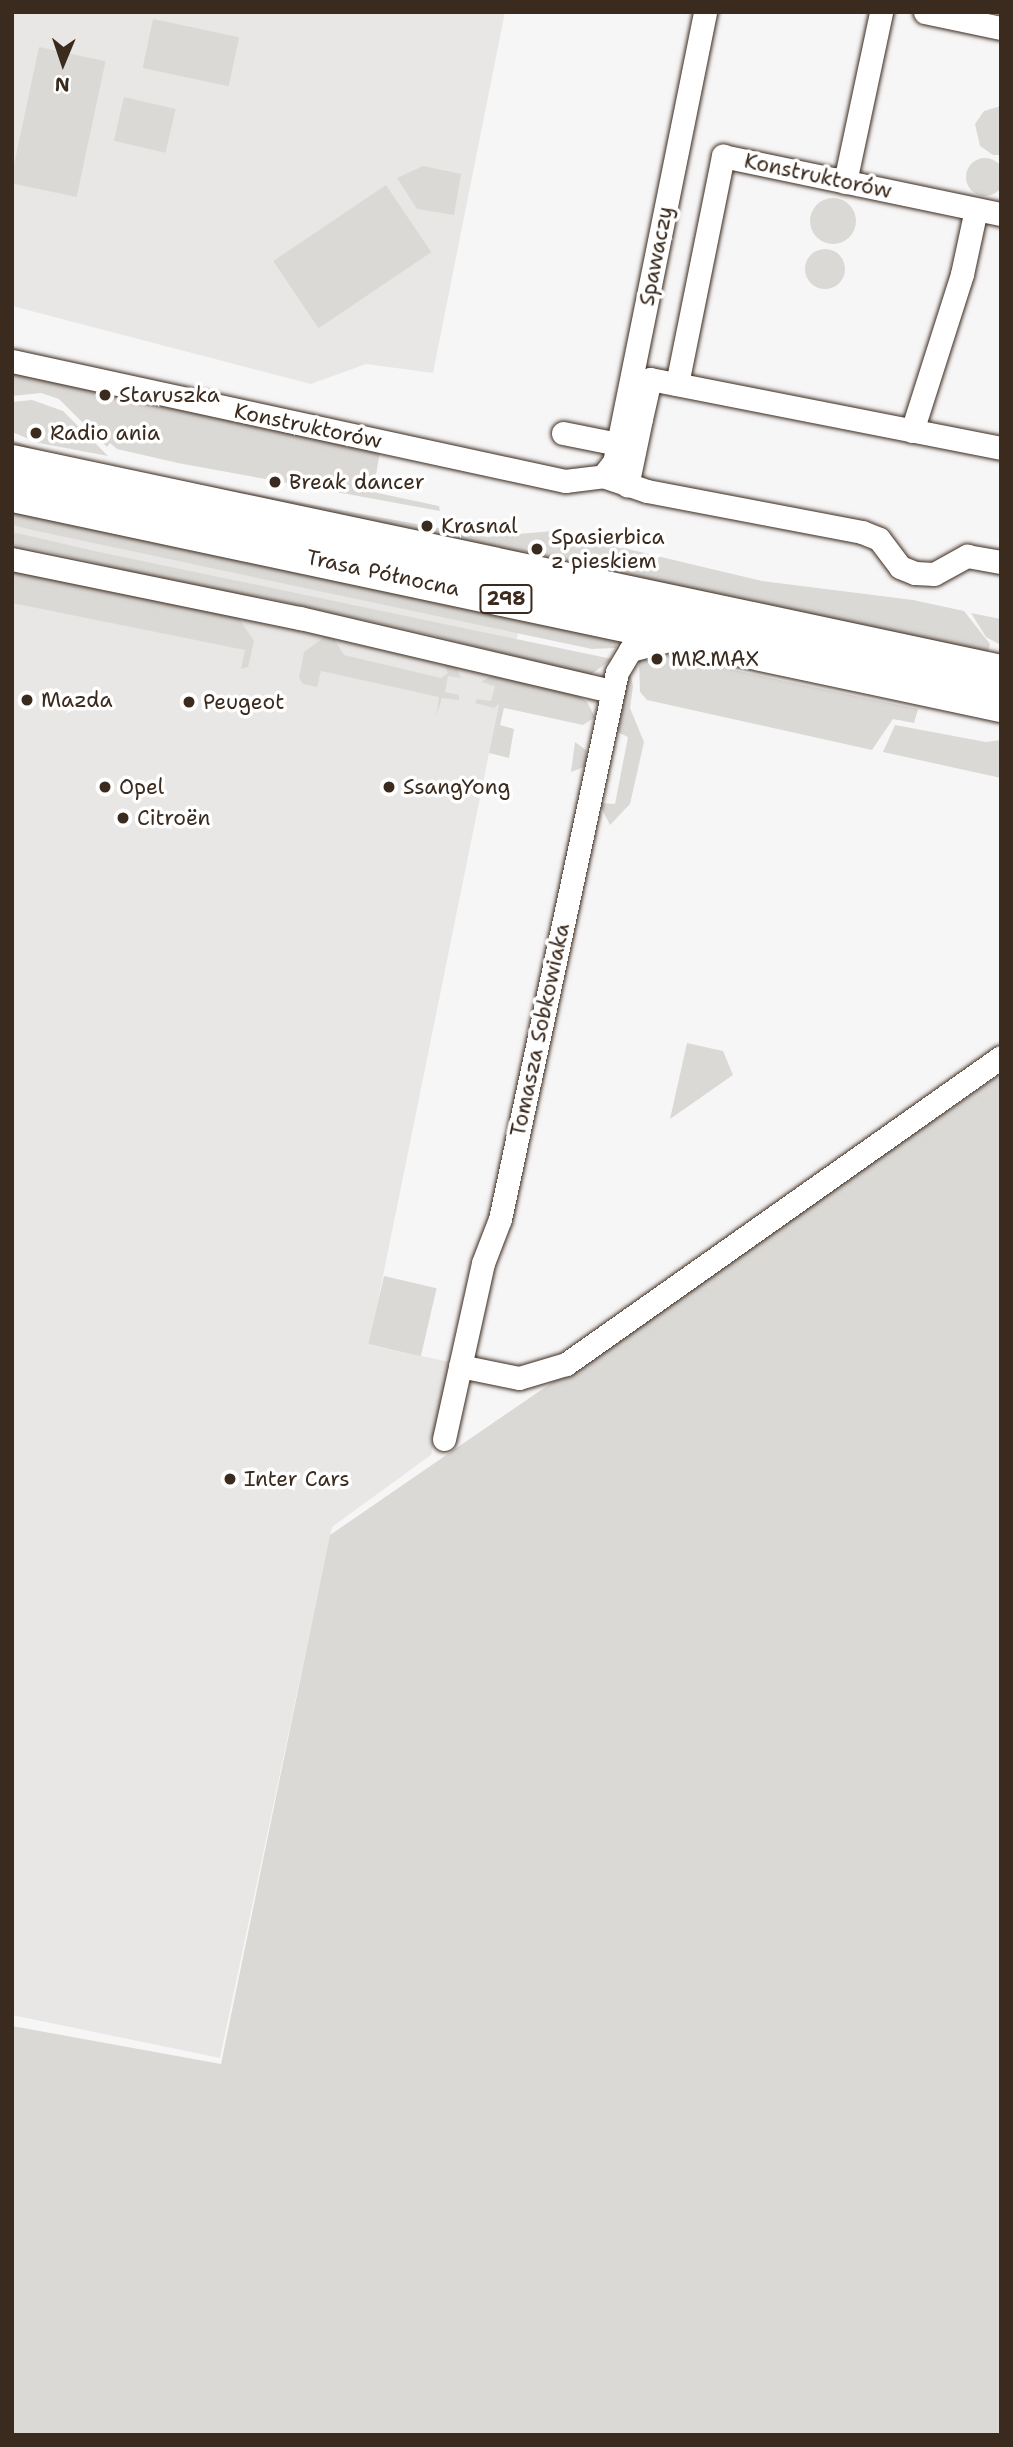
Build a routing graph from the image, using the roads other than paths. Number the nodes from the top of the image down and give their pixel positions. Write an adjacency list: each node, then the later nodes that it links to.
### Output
1 (705, 12): 10 (street, Spawaczy)
2 (881, 12): 5 (street)
3 (925, 12): 4 (street)
4 (1001, 28)
5 (845, 182): 6 (street, Konstruktorów); 9 (street, Konstruktorów)
6 (976, 208): 7 (street, Konstruktorów); 11 (street)
7 (1001, 214)
8 (12, 361): 16 (street, Konstruktorów)
9 (677, 384): 10 (street); 11 (street)
10 (633, 417): 13 (street); 17 (street, Spawaczy)
11 (912, 431): 14 (street)
12 (563, 433): 13 (street)
13 (618, 444): 16 (street)
14 (1001, 448)
15 (12, 462): 22 (main road, Trasa Północna / 298)
16 (603, 476): 17 (street)
17 (627, 486): 20 (street)
18 (12, 495): 21 (main road, Trasa Północna / 298)
19 (12, 559): 23 (street)
20 (1001, 562)
21 (690, 639): 23 (street, Tomasza Sobkowiaka); 24 (main road, Trasa Północna / 298)
22 (1001, 672)
23 (612, 691): 26 (street, Tomasza Sobkowiaka)
24 (1001, 704)
25 (1001, 1057): 26 (street)
26 (460, 1366): 27 (street, Tomasza Sobkowiaka)
27 (444, 1439)

